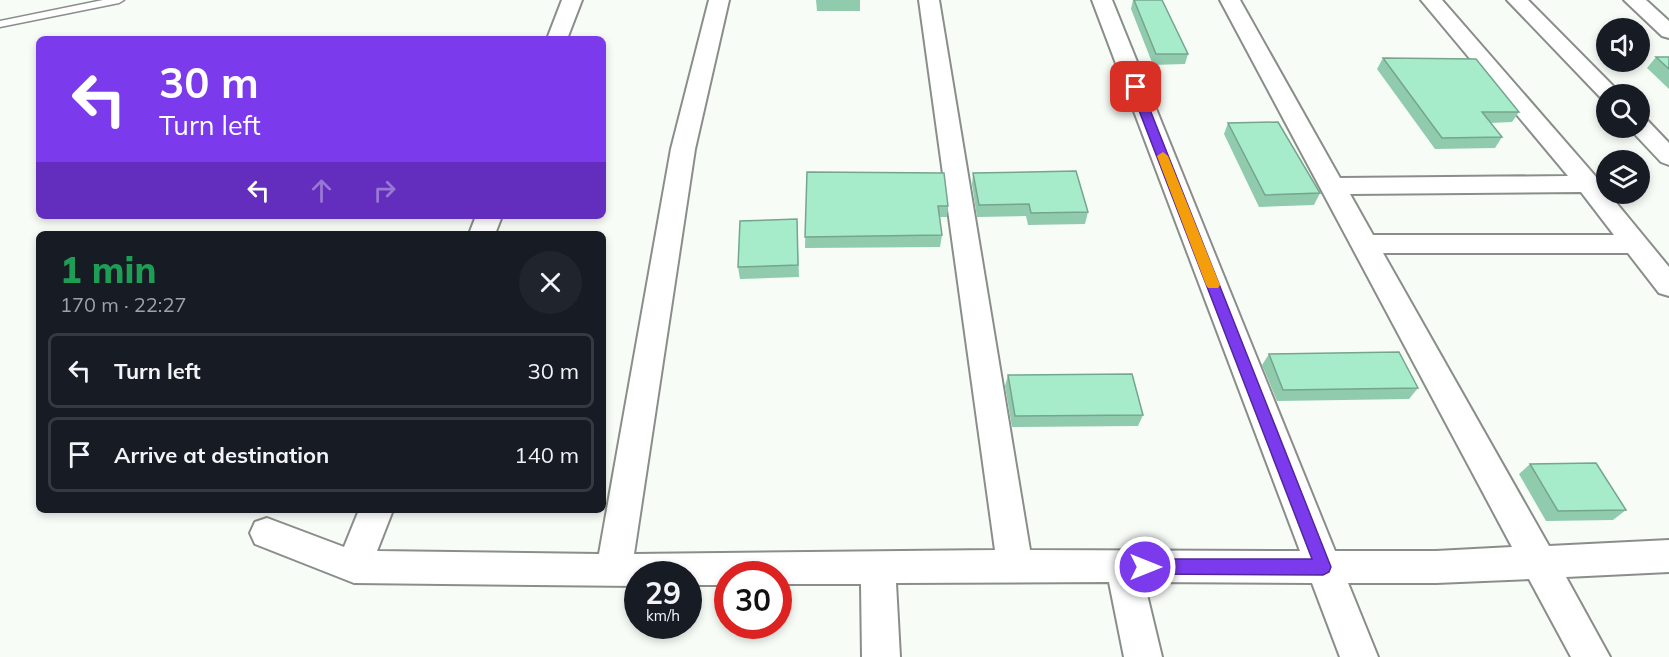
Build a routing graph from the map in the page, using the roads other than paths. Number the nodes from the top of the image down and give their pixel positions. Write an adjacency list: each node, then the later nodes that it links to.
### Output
1 (119, 0): 11 (lane)
2 (572, 0): 13 (street)
3 (719, 0): 31 (street)
4 (929, 0): 26 (street)
5 (1102, 0): 29 (street)
6 (1230, 0): 18 (street)
7 (1431, 0): 17 (street)
8 (1517, 0): 14 (street)
9 (1634, 0): 10 (street)
10 (1661, 18): 12 (street)
11 (0, 24)
12 (1669, 32)
13 (558, 36)
14 (1600, 84)
15 (1650, 137): 16 (street)
16 (1669, 157)
17 (1588, 184): 18 (street); 20 (street)
18 (1333, 186): 19 (street)
19 (1364, 244): 20 (street); 25 (street)
20 (1635, 244): 21 (street)
21 (1669, 286)
22 (375, 513): 27 (street)
23 (267, 532): 27 (street)
24 (1669, 556): 25 (street)
25 (1540, 563): 29 (street); 35 (street)
26 (1015, 566): 28 (street); 30 (street)
27 (354, 567): 31 (street)
28 (1123, 567): 29 (street); 33 (street)
29 (1323, 567): 34 (street)
30 (878, 568): 31 (street); 32 (street)
31 (614, 570)
32 (881, 657)
33 (1143, 657)
34 (1359, 657)
35 (1592, 657)

